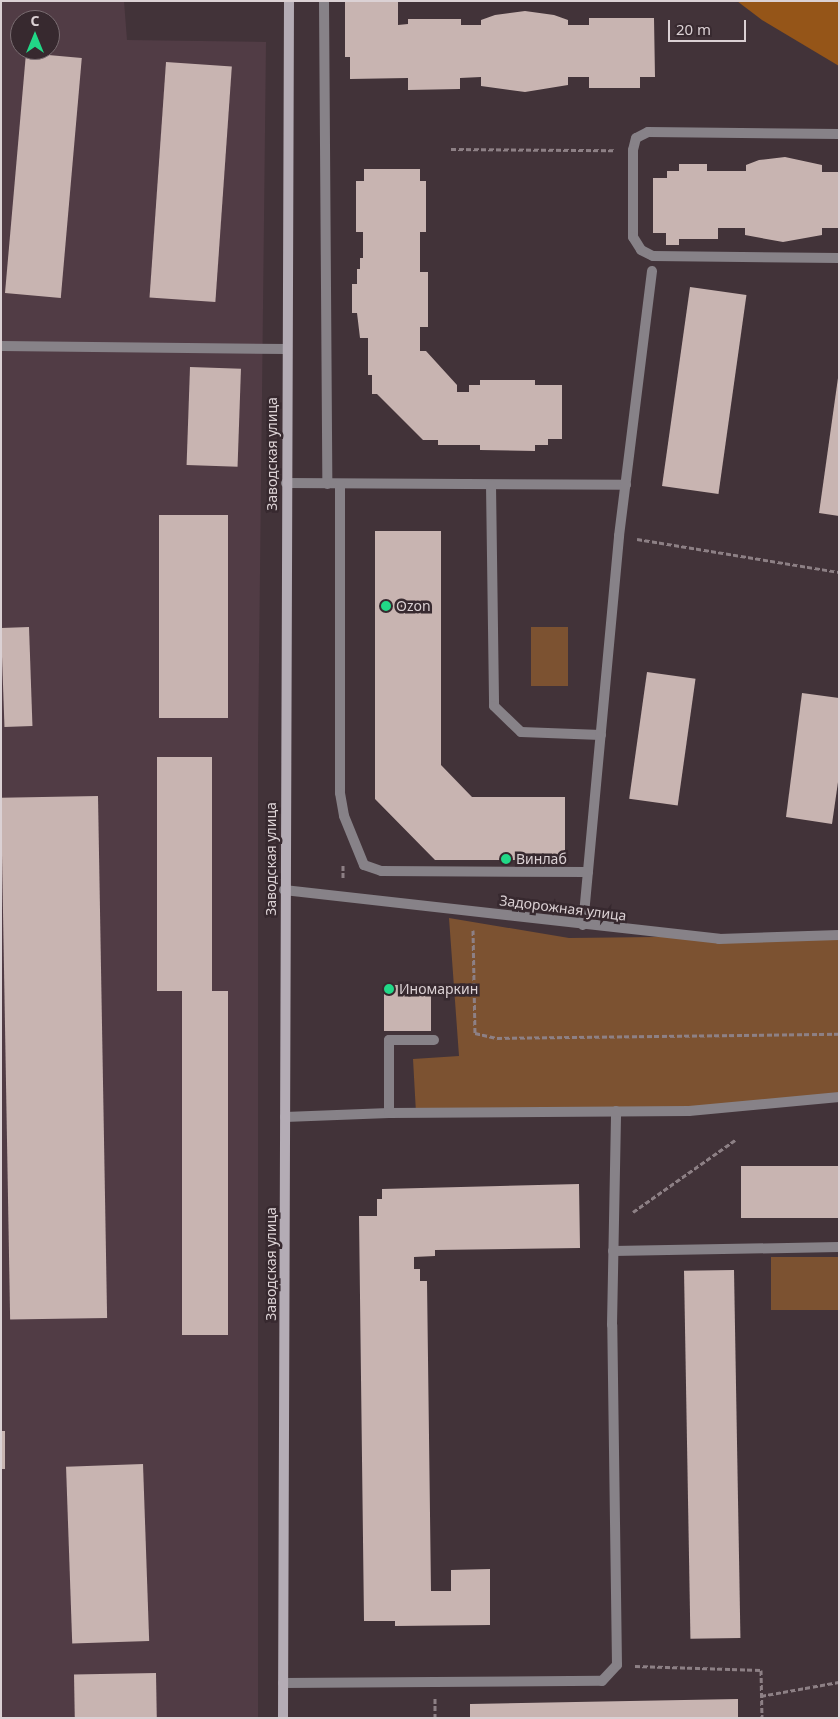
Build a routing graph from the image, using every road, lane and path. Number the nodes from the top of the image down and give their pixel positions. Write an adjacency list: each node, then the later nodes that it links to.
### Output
1 (289, 1): 9 (street, Заводская улица)
2 (324, 1): 11 (street)
3 (839, 134): 5 (street)
4 (451, 149): 5 (path)
5 (633, 150): 6 (street)
6 (839, 258)
7 (652, 271): 14 (street)
8 (1, 346): 9 (street)
9 (287, 349): 10 (street, Заводская улица)
10 (286, 483): 11 (street); 19 (street, Заводская улица)
11 (327, 484): 12 (street)
12 (340, 484): 13 (street); 18 (street)
13 (491, 484): 14 (street); 17 (street)
14 (626, 485): 15 (street)
15 (619, 536): 16 (path); 17 (street)
16 (839, 572)
17 (601, 735): 18 (street)
18 (588, 872): 21 (street)
19 (284, 890): 20 (street, Задорожная улица); 28 (street, Заводская улица)
20 (473, 912): 21 (street, Задорожная улица); 23 (path)
21 (583, 925): 22 (street, Задорожная улица)
22 (839, 935)
23 (839, 1034)
24 (434, 1040): 27 (street)
25 (839, 1097): 26 (street)
26 (616, 1111): 27 (street); 30 (street)
27 (389, 1113): 28 (street)
28 (285, 1117): 35 (street, Заводская улица)
29 (734, 1140): 30 (path)
30 (614, 1226): 32 (street)
31 (839, 1247): 32 (street)
32 (613, 1252): 33 (street)
33 (617, 1665): 35 (street); 36 (path)
34 (839, 1682): 36 (path)
35 (283, 1683): 37 (street, Заводская улица)
36 (761, 1696): 38 (path)
37 (283, 1718)
38 (762, 1718)

